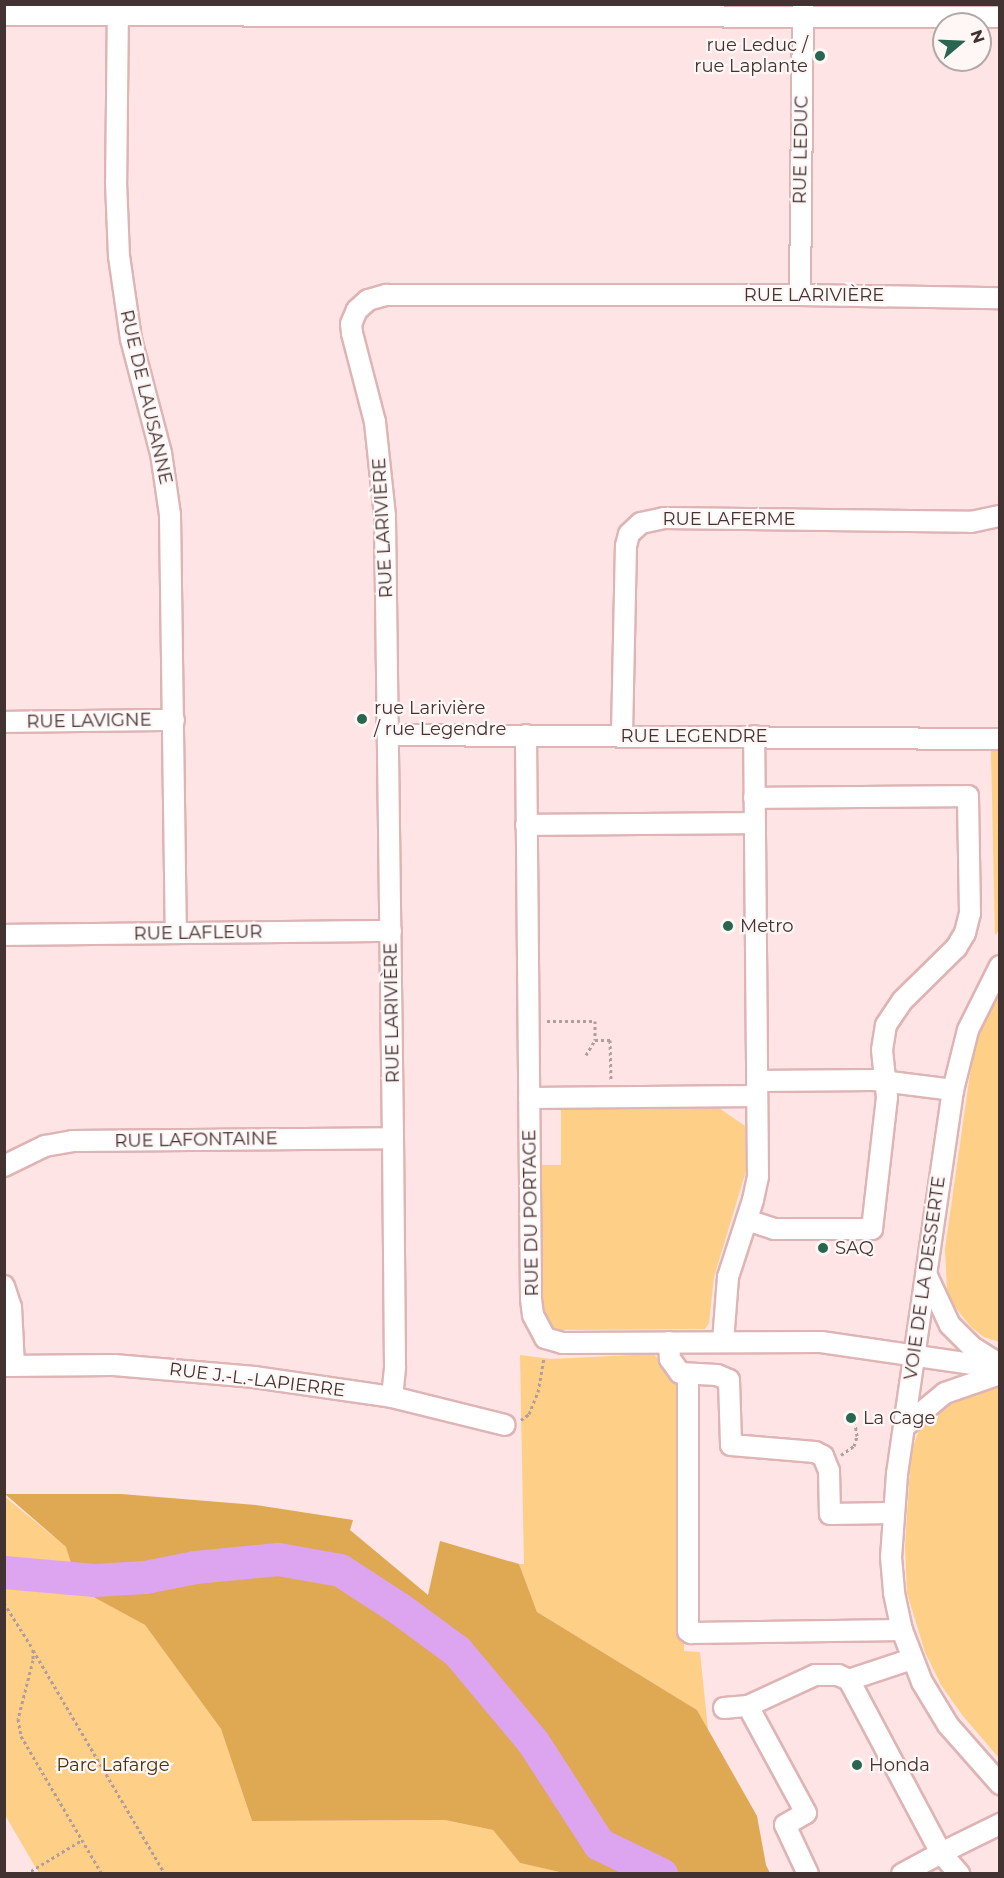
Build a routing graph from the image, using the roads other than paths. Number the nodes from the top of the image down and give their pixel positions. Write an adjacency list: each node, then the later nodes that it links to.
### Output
1 (118, 10): 2 (street); 3 (street); 8 (street, RUE DE LAUSANNE)
2 (803, 11): 4 (street); 5 (street, RUE LEDUC)
3 (4, 15)
4 (999, 17)
5 (800, 295): 6 (street, RUE LARIVIÈRE); 10 (street, RUE LARIVIÈRE)
6 (999, 298)
7 (999, 516): 12 (street, RUE LAFERME)
8 (174, 720): 9 (street, RUE LAVIGNE); 19 (street, RUE DE LAUSANNE)
9 (4, 722)
10 (388, 735): 11 (street, RUE LEGENDRE); 18 (street, RUE LARIVIÈRE)
11 (526, 735): 12 (street, RUE LEGENDRE); 17 (street, RUE DU PORTAGE)
12 (622, 735): 13 (street, RUE LEGENDRE)
13 (754, 736): 14 (street, RUE LEGENDRE); 15 (street)
14 (999, 739)
15 (754, 798): 16 (street); 22 (street)
16 (755, 823): 17 (street); 23 (street)
17 (526, 825): 25 (street, RUE DU PORTAGE)
18 (391, 931): 19 (street, RUE LAFLEUR); 26 (street, RUE LARIVIÈRE)
19 (176, 933): 20 (street, RUE LAFLEUR)
20 (4, 935)
21 (999, 966): 24 (street, VOIE DE LA DESSERTE)
22 (886, 1081): 23 (street); 24 (street); 28 (street)
23 (757, 1089): 25 (street); 28 (street)
24 (953, 1090): 29 (street, VOIE DE LA DESSERTE)
25 (529, 1098): 31 (street, RUE DU PORTAGE)
26 (393, 1138): 27 (street, RUE LAFONTAINE); 38 (street, RUE LARIVIÈRE)
27 (4, 1166)
28 (747, 1220): 32 (street)
29 (926, 1273): 33 (street, VOIE DE LA DESSERTE); 35 (street, RUE DU PORTAGE)
30 (4, 1286): 34 (street)
31 (669, 1342): 32 (street, RUE DU PORTAGE); 36 (street)
32 (723, 1342): 33 (street, RUE DU PORTAGE)
33 (914, 1354): 35 (street, RUE DU PORTAGE); 40 (street, VOIE DE LA DESSERTE)
34 (9, 1366): 38 (street, RUE J.-L.-LAPIERRE)
35 (999, 1367)
36 (688, 1374): 41 (street); 42 (street)
37 (999, 1374): 40 (street)
38 (392, 1397): 39 (street, RUE J.-L.-LAPIERRE)
39 (506, 1425)
40 (904, 1427): 41 (street, VOIE DE LA DESSERTE)
41 (893, 1513): 42 (street, VOIE DE LA DESSERTE)
42 (902, 1629): 43 (street, VOIE DE LA DESSERTE)
43 (912, 1659): 44 (street); 47 (street, VOIE DE LA DESSERTE)
44 (849, 1680): 45 (street); 49 (street)
45 (748, 1706): 46 (street); 50 (street)
46 (724, 1708)
47 (999, 1784)
48 (999, 1824): 49 (street)
49 (941, 1853): 51 (street); 52 (street)
50 (808, 1874)
51 (902, 1874)
52 (959, 1874)

